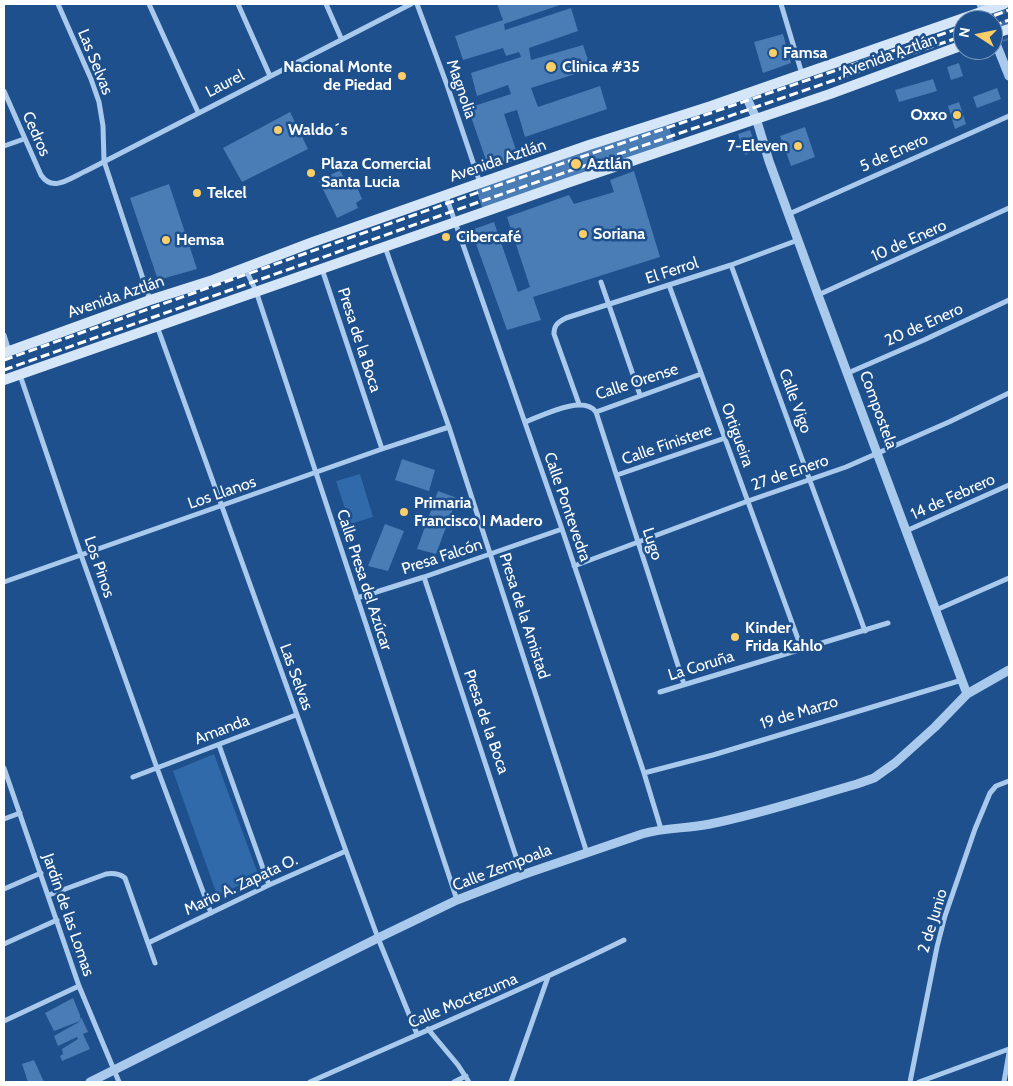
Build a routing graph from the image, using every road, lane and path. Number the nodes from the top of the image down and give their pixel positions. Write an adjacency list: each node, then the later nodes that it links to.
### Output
1 (58, 4): 24 (street, Las Selvas)
2 (150, 4): 19 (street)
3 (238, 4): 15 (street)
4 (326, 4): 11 (street)
5 (411, 4): 11 (street, Laurel)
6 (417, 4): 25 (street, Magnolia)
7 (781, 4): 14 (street)
8 (1004, 4): 9 (main road, Avenida Aztlán)
9 (987, 10)
10 (953, 22): 14 (main road, Avenida Aztlán)
11 (341, 38): 15 (street, Laurel)
12 (953, 49): 21 (main road, Avenida Aztlán)
13 (1003, 60): 16 (street)
14 (802, 74): 18 (main road, Avenida Aztlán)
15 (270, 76): 19 (street, Laurel)
16 (1009, 76)
17 (4, 91): 22 (street, Cedros)
18 (745, 94): 21 (street, Compostela); 25 (main road, Avenida Aztlán)
19 (198, 112): 24 (street, Laurel)
20 (1009, 116): 29 (street, 5 de Enero)
21 (756, 118): 29 (street, Compostela); 30 (main road, Avenida Aztlán)
22 (24, 139): 23 (street); 26 (street, Cedros)
23 (4, 146)
24 (104, 161): 26 (street, Laurel); 40 (street, Las Selvas)
25 (480, 183): 27 (main road, Avenida Aztlán)
26 (51, 184)
27 (446, 196): 30 (street, Calle Pontevedra); 34 (main road, Avenida Aztlán)
28 (1009, 208): 39 (street, 10 de Enero)
29 (789, 214): 31 (street, Compostela)
30 (455, 222): 32 (main road, Avenida Aztlán); 54 (street, Calle Pontevedra)
31 (798, 240): 33 (street, El Ferrol); 39 (street, Compostela)
32 (386, 247): 35 (main road, Avenida Aztlán); 55 (street, Presa de la Amistad)
33 (731, 265): 37 (street, El Ferrol); 61 (street, Calle Vigo)
34 (245, 268): 38 (street, Calle Presa del Azúcar); 40 (main road, Avenida Aztlán)
35 (321, 268): 38 (main road, Avenida Aztlán); 57 (street, Presa de la Boca)
36 (601, 282): 42 (street)
37 (669, 285): 42 (street, El Ferrol); 48 (street, Ortigueira)
38 (256, 291): 43 (main road, Avenida Aztlán); 59 (street, Calle Presa del Azúcar)
39 (818, 295): 46 (street, Compostela)
40 (150, 300): 45 (main road, Avenida Aztlán)
41 (1009, 300): 46 (street, 20 de Enero)
42 (610, 305): 51 (street); 52 (street, El Ferrol)
43 (157, 326): 47 (main road, Avenida Aztlán); 64 (street, Las Selvas)
44 (4, 335): 45 (street)
45 (6, 352)
46 (848, 372): 58 (street, Compostela)
47 (20, 374): 49 (main road, Avenida Aztlán); 69 (street, Los Pinos)
48 (701, 374): 51 (street, Calle Orense); 56 (street, Ortigueira)
49 (4, 380)
50 (1009, 393): 58 (street, 27 de Enero)
51 (640, 395): 53 (street, Calle Orense)
52 (579, 404): 53 (street, Calle Orense); 54 (street, Calle Orense)
53 (596, 412): 60 (street, Lugo)
54 (525, 422): 65 (street, Calle Pontevedra)
55 (449, 427): 57 (street, Los Llanos); 68 (street, Presa de la Amistad)
56 (725, 438): 60 (street, Calle Finistere); 63 (street, Ortigueira)
57 (382, 449): 59 (street, Los Llanos)
58 (877, 453): 61 (street, 27 de Enero); 66 (street, Compostela)
59 (316, 473): 64 (street, Los Llanos); 74 (street, Calle Presa del Azúcar)
60 (617, 475): 67 (street, Lugo)
61 (810, 480): 63 (street, 27 de Enero); 77 (street, Calle Vigo)
62 (1009, 485): 66 (street, 14 de Febrero)
63 (748, 501): 67 (street, 27 de Enero); 78 (street, Ortigueira)
64 (221, 507): 69 (street, Los Llanos); 84 (street, Las Selvas)
65 (562, 529): 68 (street, Presa Falcón); 70 (street, Calle Pontevedra)
66 (906, 530): 75 (street, Compostela)
67 (638, 542): 70 (street, 27 de Enero); 81 (street, Lugo)
68 (491, 554): 71 (street, Presa Falcón); 95 (street, Presa de la Amistad)
69 (81, 555): 73 (street, Los Llanos); 87 (street, Los Pinos)
70 (574, 566): 88 (street, Calle Pontevedra)
71 (424, 577): 74 (street, Presa Falcón); 97 (street, Presa de la Boca)
72 (1009, 578): 75 (street)
73 (4, 582)
74 (357, 598): 101 (street, Calle Presa del Azúcar)
75 (936, 610): 80 (street, Compostela)
76 (888, 623): 77 (street, La Coruña)
77 (865, 631): 78 (street, La Coruña)
78 (802, 650): 81 (street, La Coruña)
79 (1009, 670): 83 (street)
80 (962, 680): 83 (street, Compostela); 88 (street, 19 de Marzo)
81 (684, 684): 82 (street, La Coruña)
82 (660, 692)
83 (967, 694): 93 (street, Calle Zempoala)
84 (296, 715): 85 (street, Amanda); 94 (street, Las Selvas)
85 (220, 745): 87 (street, Amanda); 98 (street)
86 (4, 768): 91 (street, Jardín de las Lomas)
87 (157, 768): 89 (street, Amanda); 102 (street, Los Pinos)
88 (644, 773): 93 (street, Calle Pontevedra)
89 (133, 777)
90 (1009, 781): 124 (street, 2 de Junio)
91 (20, 813): 92 (street); 96 (street, Jardín de las Lomas)
92 (4, 819)
93 (661, 828): 95 (street, Calle Zempoala)
94 (346, 851): 98 (street, Mario A. Zapata O.); 104 (street, Las Selvas)
95 (587, 853): 97 (street, Calle Zempoala)
96 (41, 874): 99 (street); 100 (street, Jardín de las Lomas)
97 (522, 875): 101 (street, Calle Zempoala)
98 (270, 885): 102 (street, Mario A. Zapata O.)
99 (4, 889)
100 (48, 895): 103 (street, Jardín de las Lomas); 106 (street)
101 (457, 900): 104 (street, Calle Zempoala)
102 (211, 912): 106 (street, Mario A. Zapata O.)
103 (57, 920): 107 (street); 110 (street, Jardín de las Lomas)
104 (378, 938): 113 (street, Las Selvas); 116 (street, Calle Zempoala)
105 (624, 940): 109 (street, Calle Moctezuma)
106 (148, 943): 108 (street)
107 (4, 944)
108 (155, 963)
109 (548, 977): 112 (street, Calle Moctezuma); 123 (street)
110 (79, 986): 111 (street); 116 (street, Jardín de las Lomas)
111 (4, 1021)
112 (428, 1029): 113 (street, Calle Moctezuma); 117 (street)
113 (416, 1034): 120 (street, Calle Moctezuma)
114 (1009, 1049): 125 (street)
115 (1009, 1053): 126 (street)
116 (113, 1070): 118 (street, Calle Zempoala); 119 (street, Jardín de las Lomas)
117 (466, 1076): 121 (street); 122 (street)
118 (90, 1082)
119 (119, 1082)
120 (310, 1082)
121 (454, 1082)
122 (469, 1082)
123 (511, 1082)
124 (910, 1082)
125 (919, 1082)
126 (1004, 1082)

